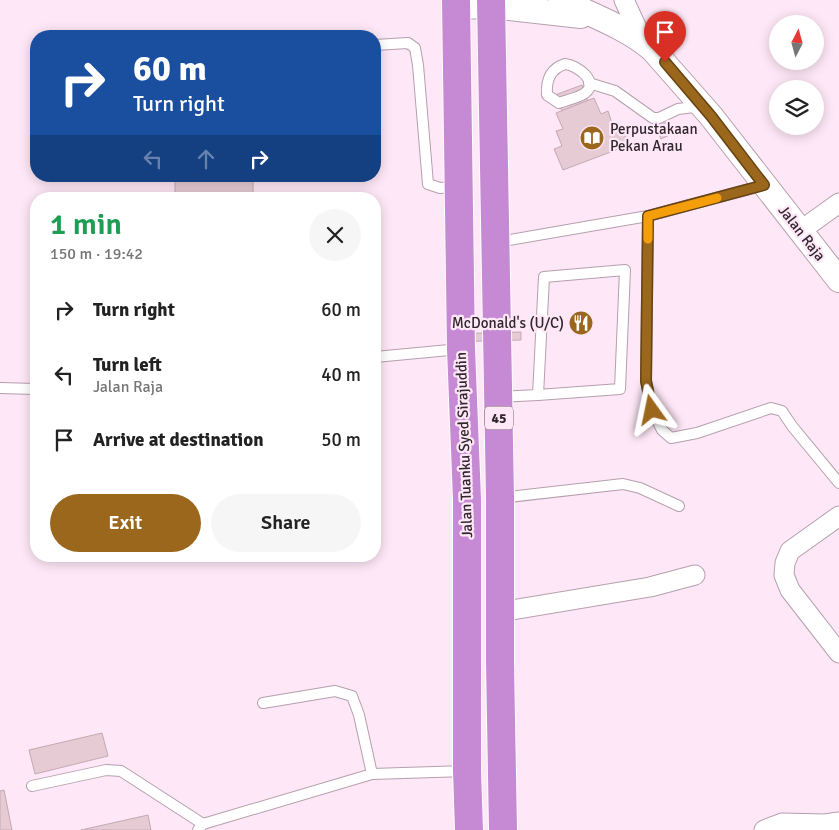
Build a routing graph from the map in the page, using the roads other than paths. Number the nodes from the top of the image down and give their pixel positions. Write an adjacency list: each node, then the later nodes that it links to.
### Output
1 (561, 0): 5 (street, Jalan Raja)
2 (624, 0): 6 (street)
3 (491, 3): 4 (street, Jalan Raja); 5 (street, Jalan Raja); 15 (highway, 45)
4 (456, 4): 11 (highway, Jalan Tuanku Syed Sirajuddin / 45)
5 (598, 18): 6 (street, Jalan Raja)
6 (642, 41): 9 (street, Jalan Raja)
7 (381, 44): 11 (lane)
8 (589, 83): 8 (lane); 9 (lane)
9 (703, 106): 10 (street, Jalan Raja)
10 (764, 185): 13 (lane); 14 (street, Jalan Raja)
11 (458, 187): 17 (highway, Jalan Tuanku Syed Sirajuddin / 45)
12 (839, 203): 14 (street)
13 (648, 216): 15 (lane); 23 (lane)
14 (800, 231): 16 (street, Jalan Raja)
15 (494, 242): 22 (highway, 45)
16 (839, 280)
17 (461, 349): 18 (lane); 31 (highway, Jalan Tuanku Syed Sirajuddin / 45)
18 (381, 356)
19 (0, 388): 20 (lane)
20 (30, 389)
21 (538, 395): 21 (lane); 22 (lane)
22 (498, 397): 24 (highway, 45)
23 (839, 483)
24 (500, 498): 25 (lane); 28 (highway, 45)
25 (679, 506)
26 (839, 516): 29 (street)
27 (696, 575): 28 (street)
28 (500, 612): 37 (highway, 45)
29 (839, 653)
30 (263, 703): 32 (lane)
31 (467, 771): 32 (lane); 36 (highway, Jalan Tuanku Syed Sirajuddin / 45)
32 (372, 774): 35 (lane)
33 (32, 786): 35 (lane)
34 (839, 822): 38 (street)
35 (200, 827)
36 (469, 830)
37 (503, 830)
38 (764, 830)

